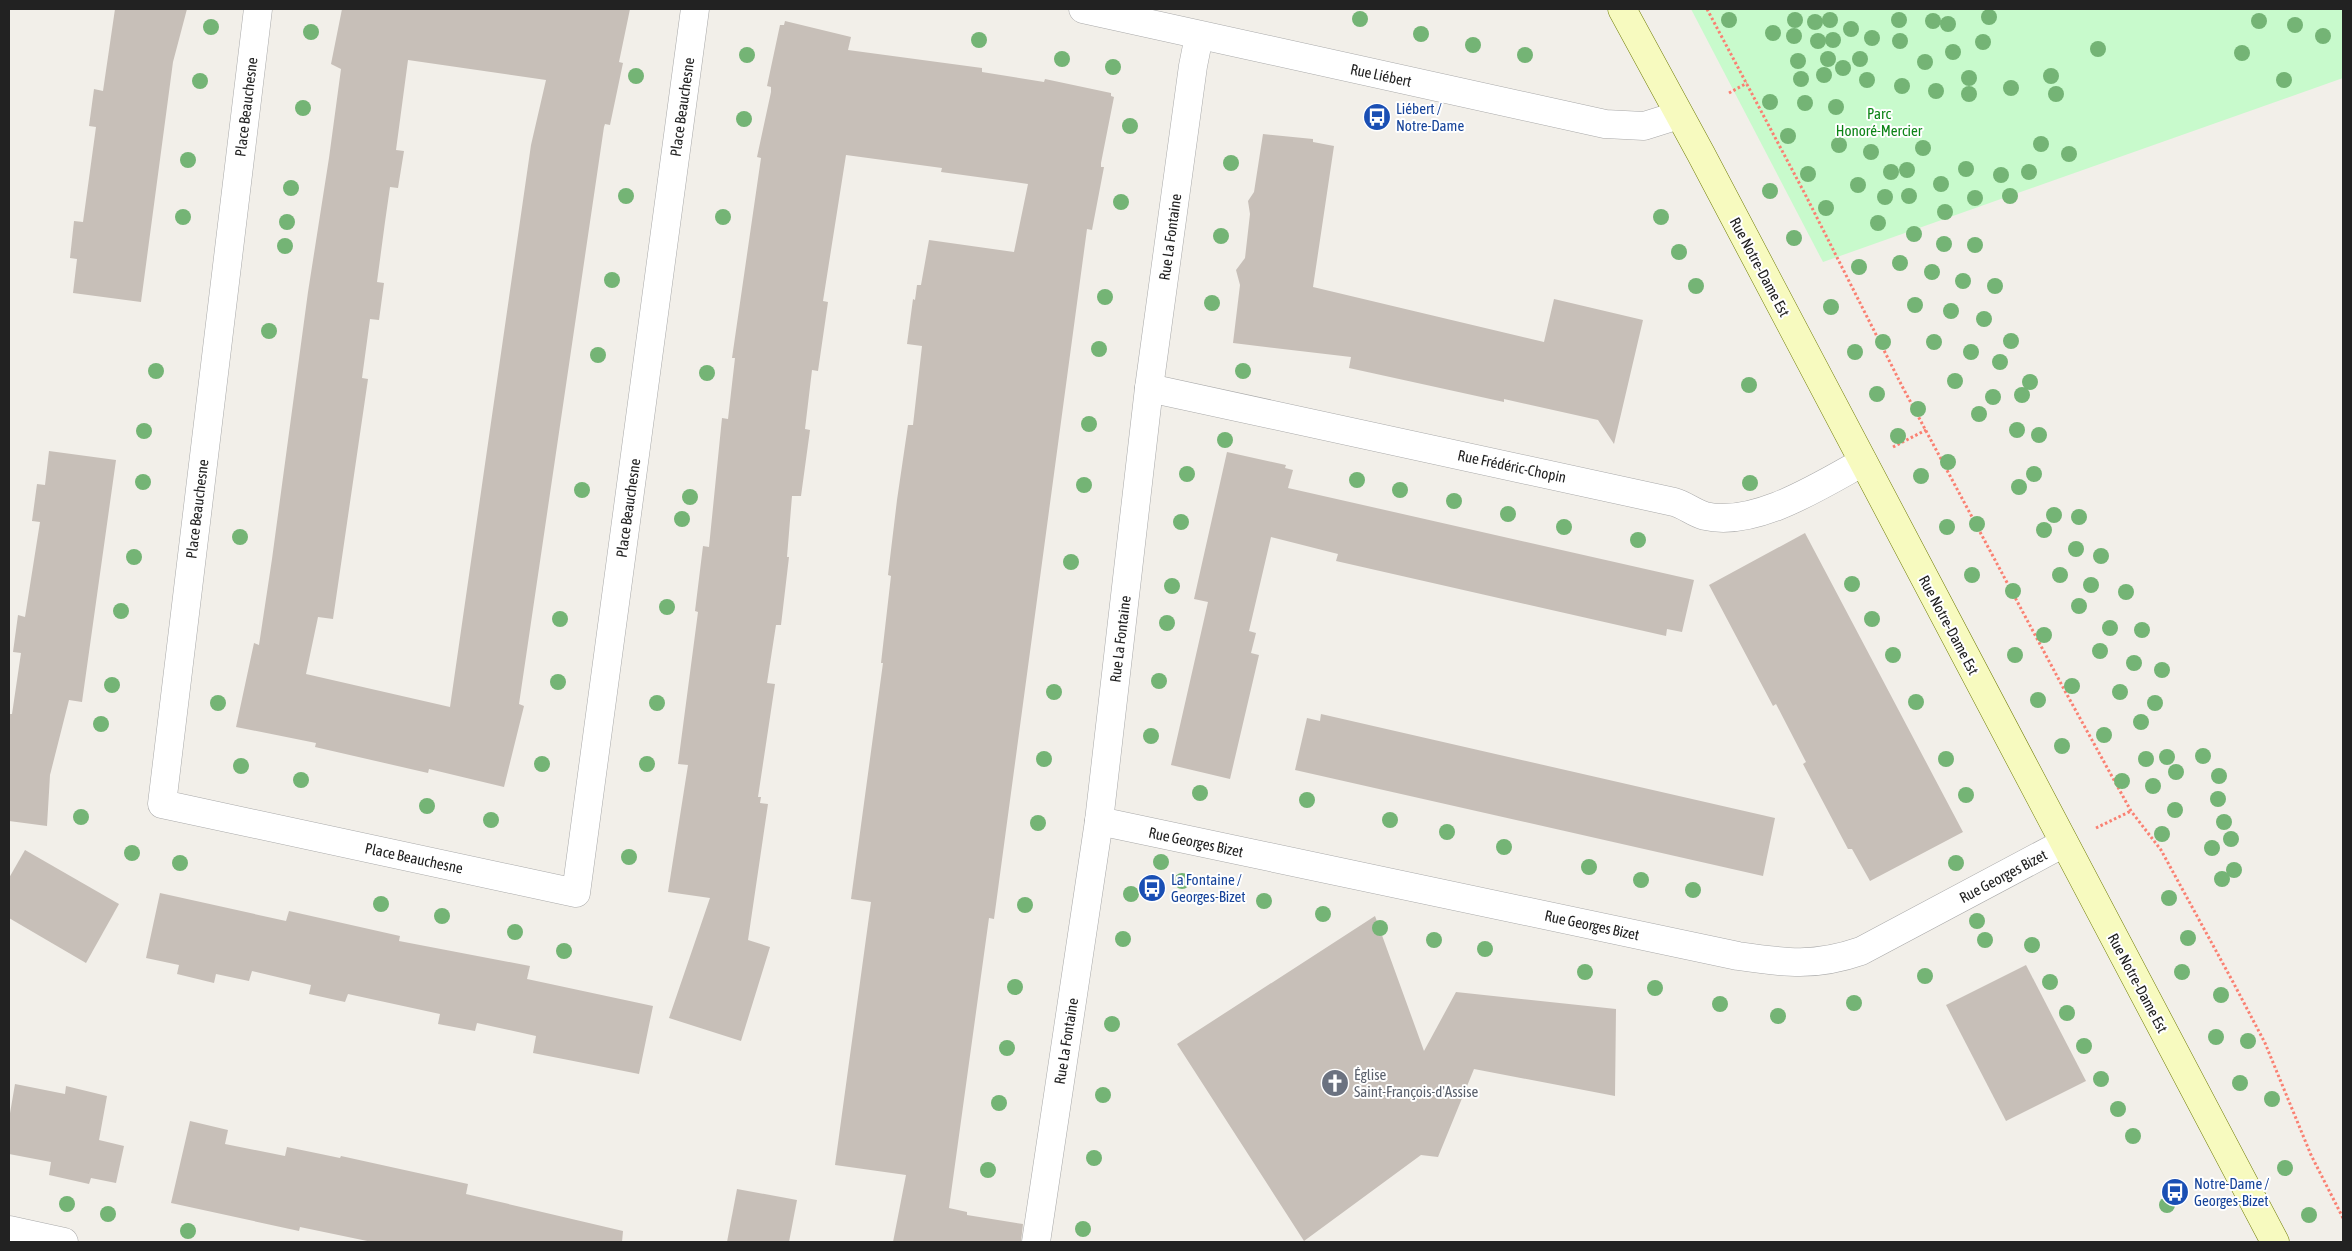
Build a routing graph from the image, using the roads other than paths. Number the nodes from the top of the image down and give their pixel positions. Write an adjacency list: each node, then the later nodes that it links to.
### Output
1 (258, 9): 2 (street, Place Beauchesne)
2 (695, 9)
3 (1083, 9): 5 (street, Rue Liébert)
4 (1622, 9): 6 (main road, Rue Notre-Dame Est)
5 (1199, 36): 6 (street, Rue Liébert); 7 (street, Rue La Fontaine)
6 (1679, 115): 8 (main road, Rue Notre-Dame Est)
7 (1149, 388): 8 (street, Rue Frédéric-Chopin); 9 (street, Rue La Fontaine)
8 (1863, 462): 10 (main road, Rue Notre-Dame Est)
9 (1099, 822): 10 (street, Rue Georges Bizet); 13 (street, Rue La Fontaine)
10 (2064, 843): 14 (main road, Rue Notre-Dame Est)
11 (9, 1230): 12 (street)
12 (64, 1242)
13 (1036, 1242)
14 (2275, 1242)

